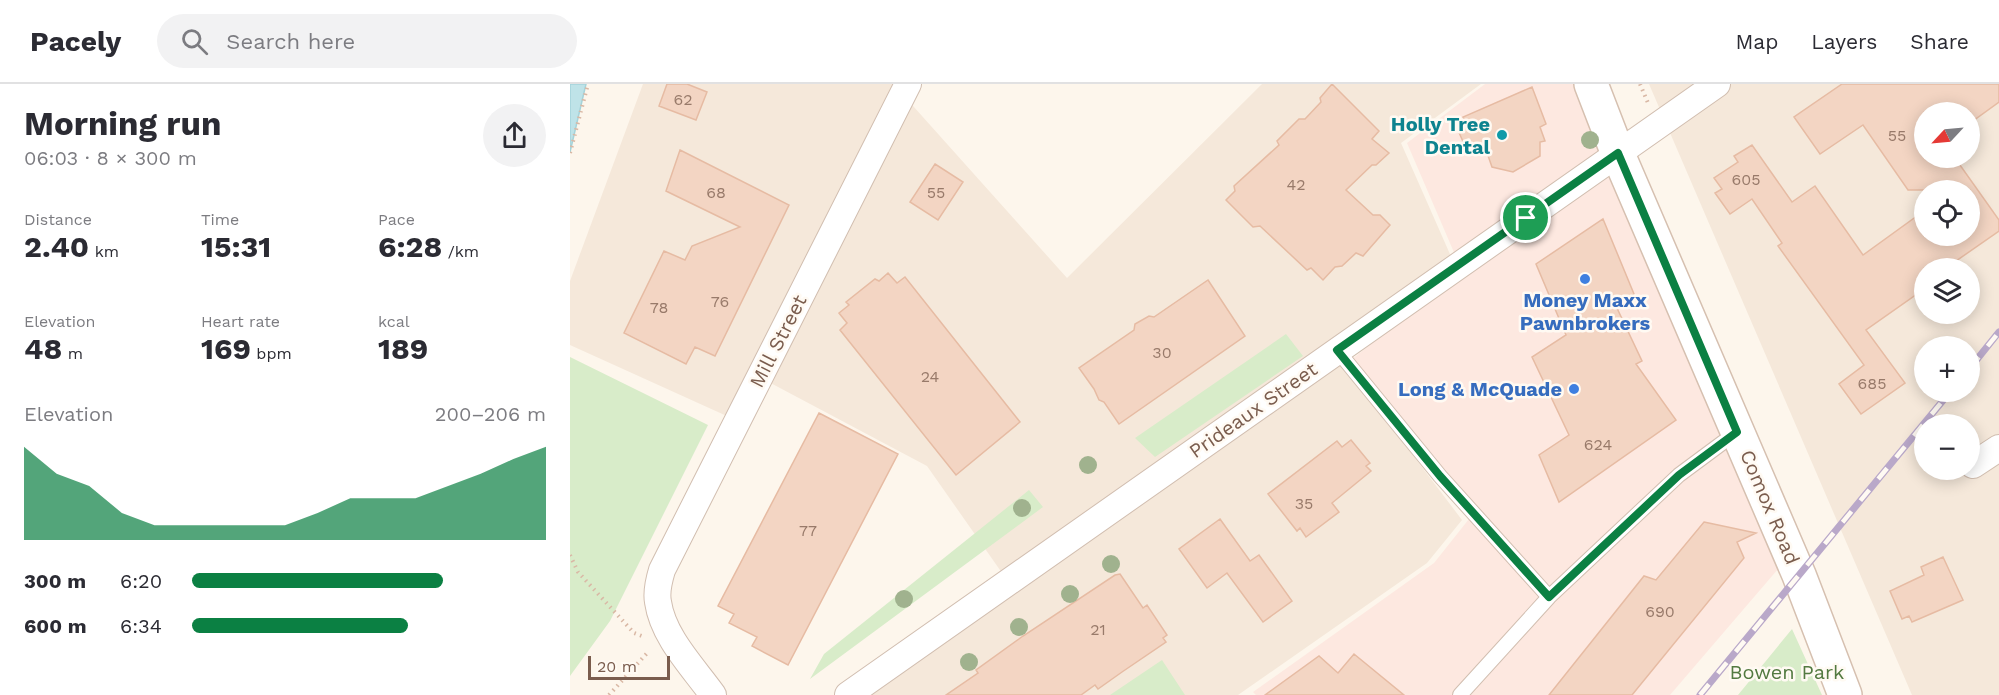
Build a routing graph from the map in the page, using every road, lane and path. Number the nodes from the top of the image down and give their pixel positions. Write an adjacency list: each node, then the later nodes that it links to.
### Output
1 (588, 84): 5 (path)
2 (908, 84): 17 (street, Mill Street)
3 (1591, 84): 6 (main road, Comox Road)
4 (1717, 84): 6 (street, Prideaux Street)
5 (570, 153)
6 (1618, 153): 7 (street, Prideaux Street); 8 (main road, Comox Road)
7 (1337, 350): 12 (lane); 18 (street, Prideaux Street)
8 (1737, 432): 12 (lane); 13 (main road, Comox Road)
9 (1999, 448): 10 (street)
10 (1980, 460)
11 (570, 555): 14 (path)
12 (1549, 597): 19 (lane)
13 (1808, 598): 20 (main road, Comox Road); 21 (main road, Comox Road)
14 (649, 639)
15 (657, 642): 16 (path)
16 (609, 695)
17 (713, 695)
18 (848, 695)
19 (1460, 695)
20 (1845, 695)
21 (1858, 695)

